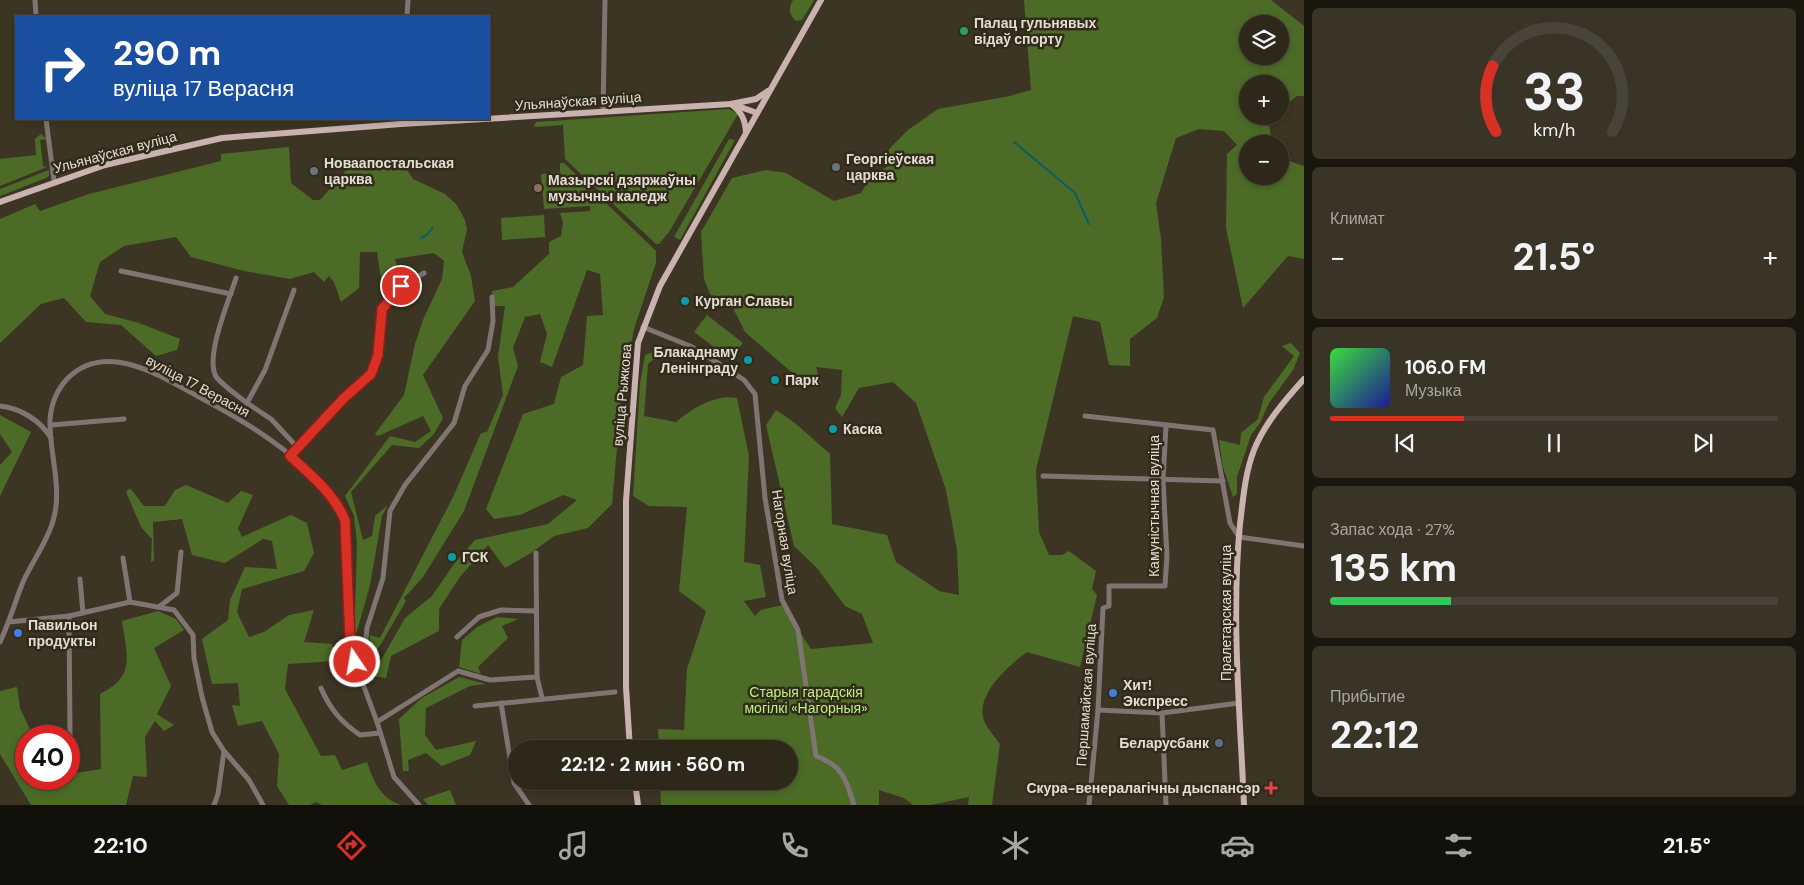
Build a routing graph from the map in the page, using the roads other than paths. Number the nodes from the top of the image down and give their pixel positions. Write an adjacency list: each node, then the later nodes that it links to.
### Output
1 (35, 0): 5 (street)
2 (408, 0): 6 (street)
3 (605, 0): 10 (street)
4 (821, 0): 7 (main road, вуліца Рыжкова)
5 (36, 15)
6 (407, 15)
7 (771, 88): 8 (main road, Ульянаўская вуліца); 11 (main road, вуліца Рыжкова)
8 (747, 100): 9 (main road, Ульянаўская вуліца); 11 (main road)
9 (731, 104): 10 (main road, Ульянаўская вуліца); 11 (main road); 16 (main road)
10 (603, 112): 12 (main road, Ульянаўская вуліца)
11 (757, 113): 16 (main road, вуліца Рыжкова)
12 (490, 118)
13 (46, 120): 17 (street)
14 (441, 120): 15 (main road, Ульянаўская вуліца)
15 (401, 122): 17 (main road, Ульянаўская вуліца)
16 (746, 133): 25 (main road, вуліца Рыжкова)
17 (54, 181): 18 (main road, Ульянаўская вуліца)
18 (0, 202)
19 (121, 271): 23 (street)
20 (424, 274): 34 (street)
21 (236, 278): 23 (street, вуліца 17 Верасня)
22 (294, 290): 27 (street, вуліца 17 Верасня)
23 (231, 294): 27 (street, вуліца 17 Верасня)
24 (492, 297): 54 (street, вуліца 17 Верасня)
25 (643, 327): 67 (main road, вуліца Рыжкова); 75 (street, Нагорная вуліца)
26 (1304, 378): 39 (main road, Пралетарская вуліца)
27 (247, 403): 34 (street, вуліца 17 Верасня)
28 (0, 406): 33 (street)
29 (1085, 416): 32 (street)
30 (124, 419): 31 (street)
31 (51, 425): 33 (street, вуліца 17 Верасня); 35 (street, вуліца 17 Верасня)
32 (1166, 426): 37 (street, Камуністычная вуліца); 38 (street)
33 (53, 440): 51 (street, вуліца 17 Верасня)
34 (298, 448): 35 (street)
35 (290, 456): 54 (street, вуліца 17 Верасня)
36 (1044, 476): 37 (street)
37 (1164, 480): 38 (street); 45 (street, Камуністычная вуліца)
38 (1223, 481): 39 (street)
39 (1239, 537): 40 (street); 60 (main road, Пралетарская вуліца)
40 (1304, 546)
41 (181, 552): 47 (street)
42 (536, 553): 48 (street)
43 (122, 558): 46 (street)
44 (80, 580): 49 (street)
45 (1165, 586): 62 (street, Першамайская вуліца)
46 (130, 602): 47 (street); 49 (street)
47 (160, 606): 68 (street)
48 (536, 611): 52 (street); 55 (street)
49 (83, 613): 50 (street)
50 (69, 616): 51 (street); 65 (street)
51 (9, 622): 53 (street, вуліца 17 Верасня)
52 (457, 637)
53 (0, 642)
54 (362, 677): 64 (street, вуліца 17 Верасня)
55 (537, 677): 58 (street); 64 (street)
56 (322, 688): 66 (street)
57 (615, 692): 58 (street)
58 (542, 698): 59 (street)
59 (502, 703): 61 (street); 73 (street)
60 (1239, 703): 63 (street); 78 (main road, Пралетарская вуліца)
61 (475, 706)
62 (1098, 710): 63 (street); 76 (street, Першамайская вуліца)
63 (1162, 713): 77 (street)
64 (378, 722): 66 (street, вуліца 17 Верасня)
65 (70, 725)
66 (380, 733): 72 (street, вуліца 17 Верасня)
67 (629, 740)
68 (224, 751): 70 (street); 71 (street)
69 (636, 790): 74 (main road)
70 (214, 805)
71 (263, 805)
72 (418, 805)
73 (529, 805)
74 (638, 805)
75 (854, 805)
76 (1089, 805)
77 (1166, 805)
78 (1244, 805)

